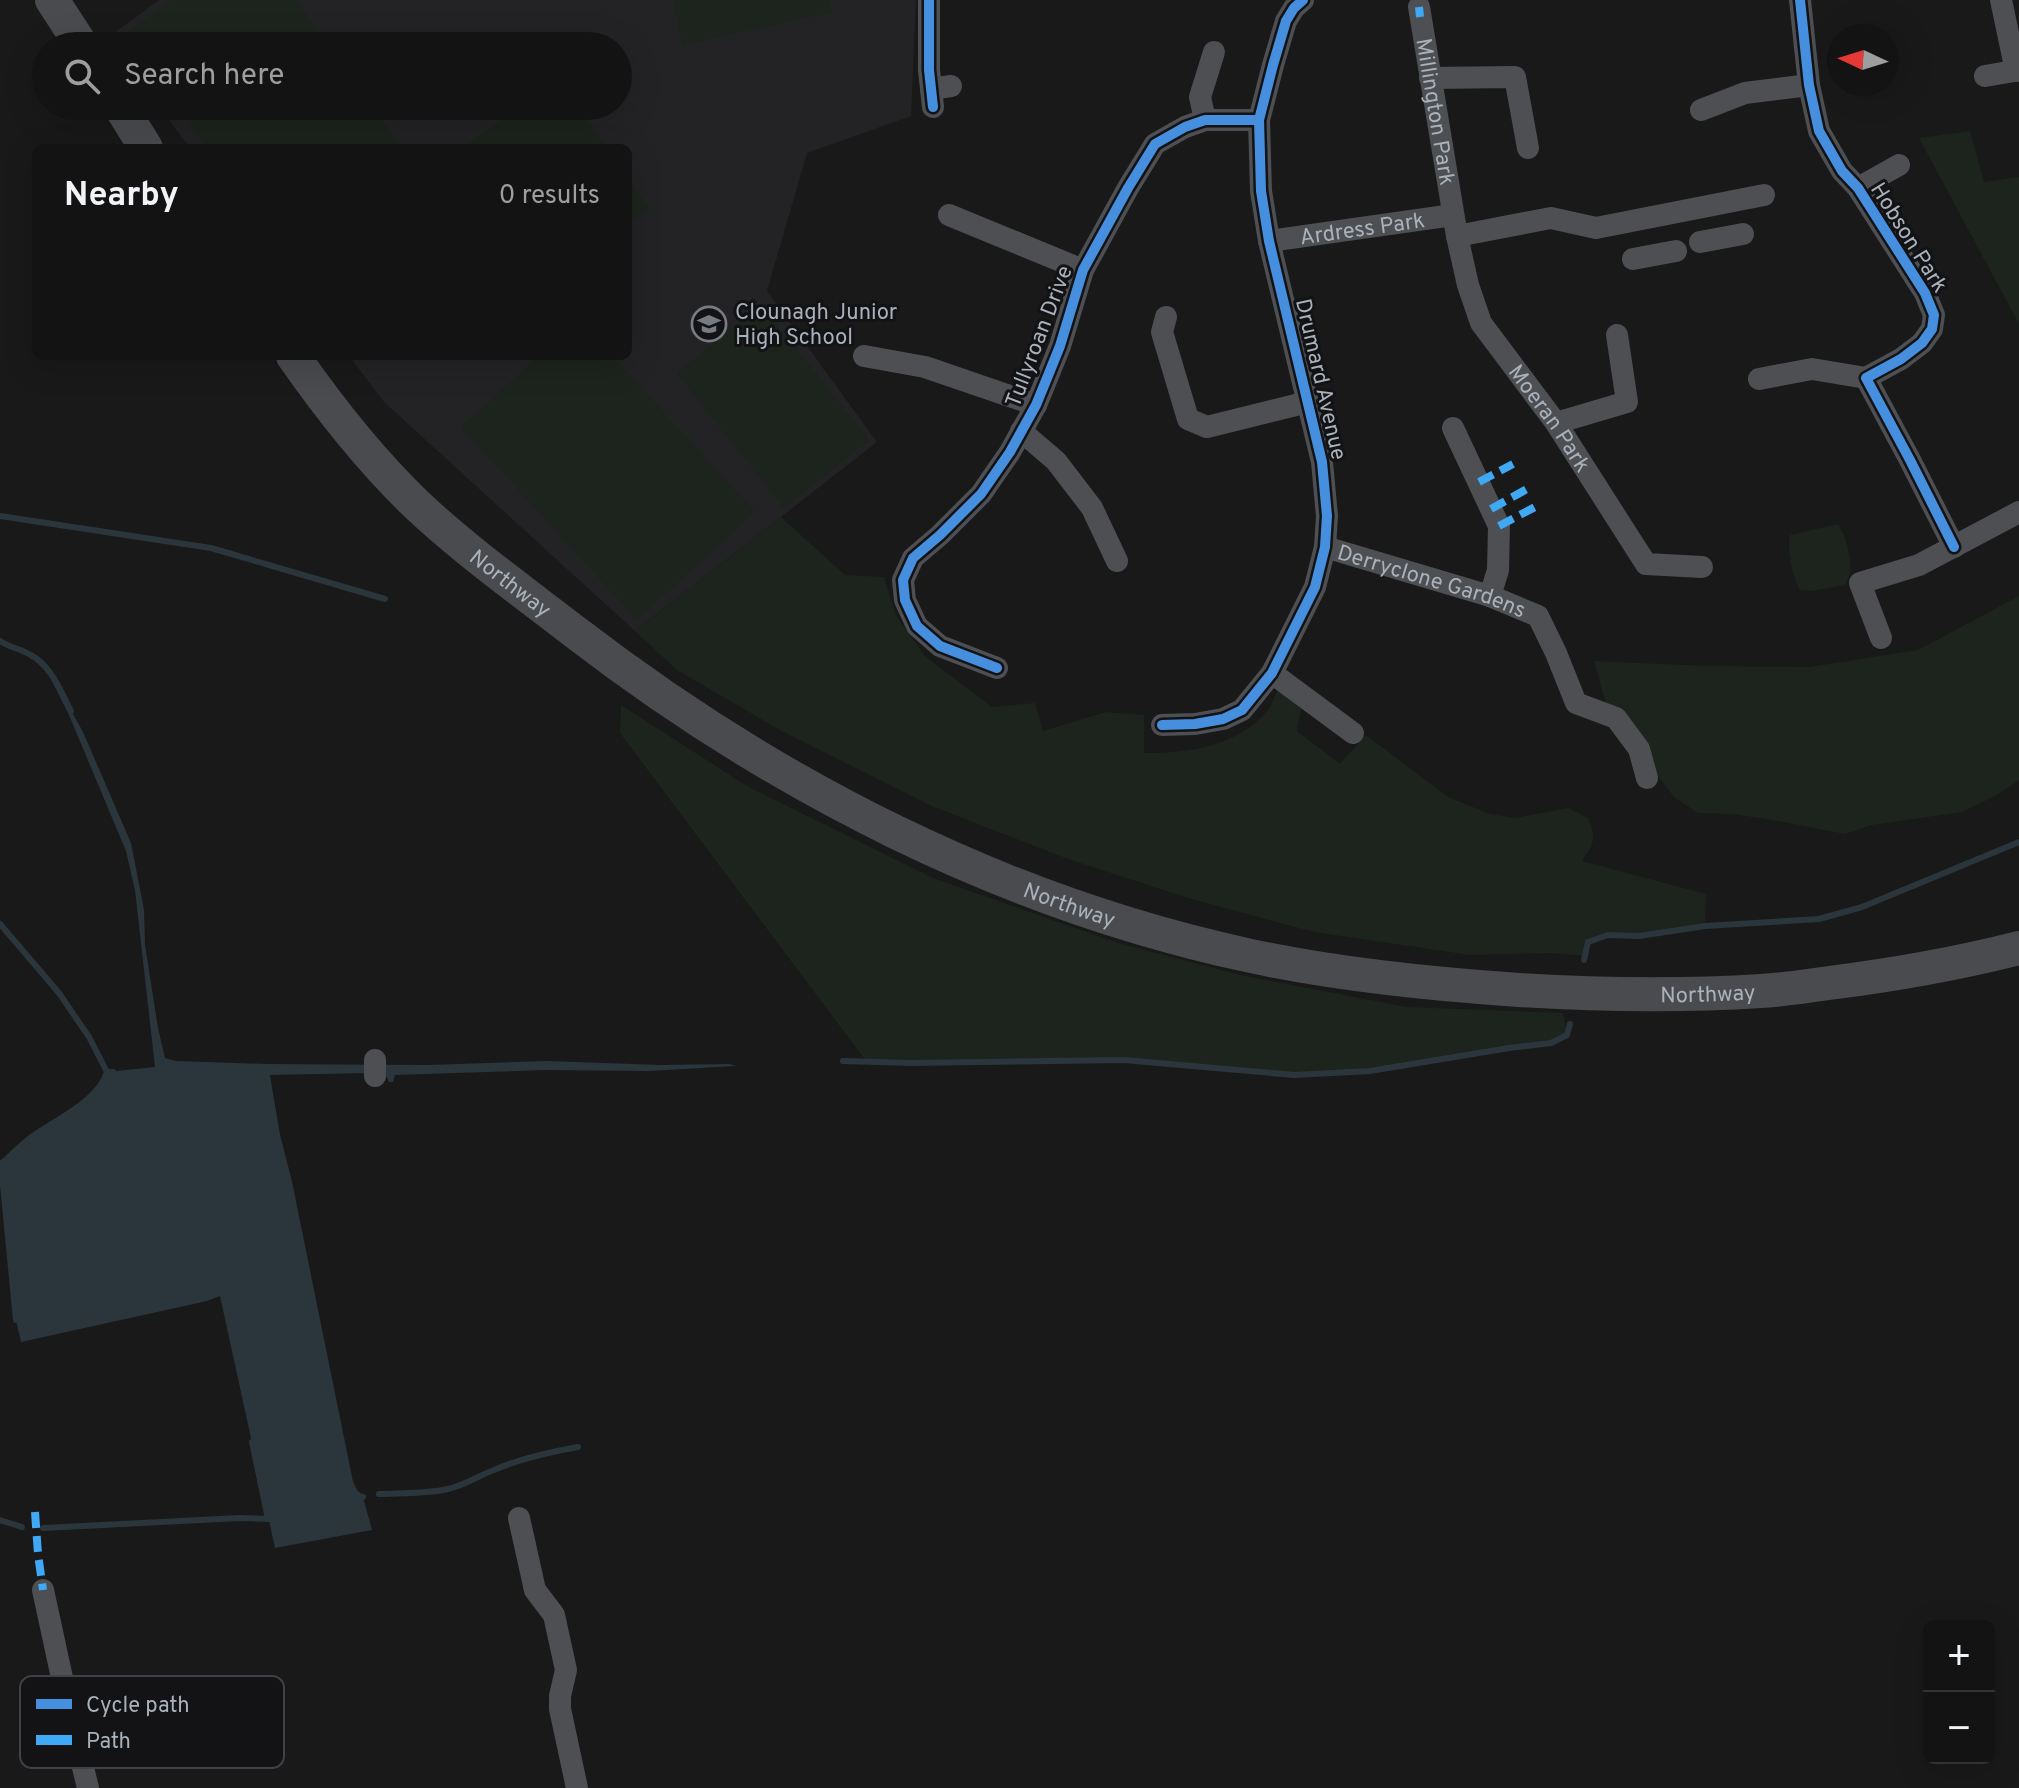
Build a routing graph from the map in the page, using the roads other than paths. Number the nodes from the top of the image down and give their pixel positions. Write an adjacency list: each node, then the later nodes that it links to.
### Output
1 (52, 0): 7 (highway)
2 (929, 0): 13 (street)
3 (1800, 0): 12 (street, Hobson Park)
4 (2001, 0): 9 (street)
5 (1297, 3): 17 (street, Drumard Avenue)
6 (1420, 12): 11 (street, Millington Park)
7 (73, 32)
8 (1214, 52): 16 (street)
9 (2018, 70): 10 (street)
10 (1985, 76)
11 (1430, 78): 19 (street); 26 (street, Millington Park)
12 (1809, 85): 14 (street); 21 (street, Hobson Park)
13 (938, 94)
14 (1701, 110)
15 (129, 120): 18 (highway)
16 (1205, 120): 17 (street, Tullyroan Drive); 30 (street, Tullyroan Drive)
17 (1259, 120): 27 (street, Drumard Avenue)
18 (144, 144)
19 (1528, 148)
20 (1899, 165): 21 (street)
21 (1858, 188): 35 (street, Hobson Park)
22 (1764, 195): 23 (street)
23 (1719, 204): 25 (street); 28 (street)
24 (949, 215): 30 (street, Tullyroan Drive)
25 (1649, 218): 26 (street); 29 (street)
26 (1455, 226): 27 (street, Ardress Park); 39 (street, Moeran Park)
27 (1269, 241): 37 (street, Drumard Avenue)
28 (1700, 242)
29 (1633, 259)
30 (1083, 270): 38 (street, Tullyroan Drive)
31 (1166, 317): 37 (street)
32 (1617, 335): 39 (street)
33 (864, 356): 38 (street, Tullyroan Drive)
34 (296, 360): 54 (highway, Northway)
35 (1866, 378): 36 (street); 44 (street)
36 (1759, 379)
37 (1308, 402): 43 (street, Drumard Avenue)
38 (1036, 405): 41 (street, Tullyroan Drive)
39 (1556, 423): 46 (street, Moeran Park)
40 (1453, 428): 47 (street)
41 (1021, 431): 45 (street); 49 (street, Tullyroan Drive)
42 (2019, 512): 44 (street)
43 (1325, 547): 47 (street, Derryclone Gardens); 50 (street, Drumard Avenue)
44 (1954, 547): 48 (street)
45 (1117, 561)
46 (1702, 567)
47 (1490, 596): 53 (street, Derryclone Gardens)
48 (1881, 638)
49 (997, 668)
50 (1272, 673): 51 (street, Drumard Avenue); 52 (street)
51 (1162, 725)
52 (1353, 733)
53 (1647, 778)
54 (2019, 948)
55 (519, 1518): 60 (street)
56 (43, 1590): 57 (street)
57 (63, 1676)
58 (83, 1768): 59 (street)
59 (88, 1788)
60 (577, 1788)

